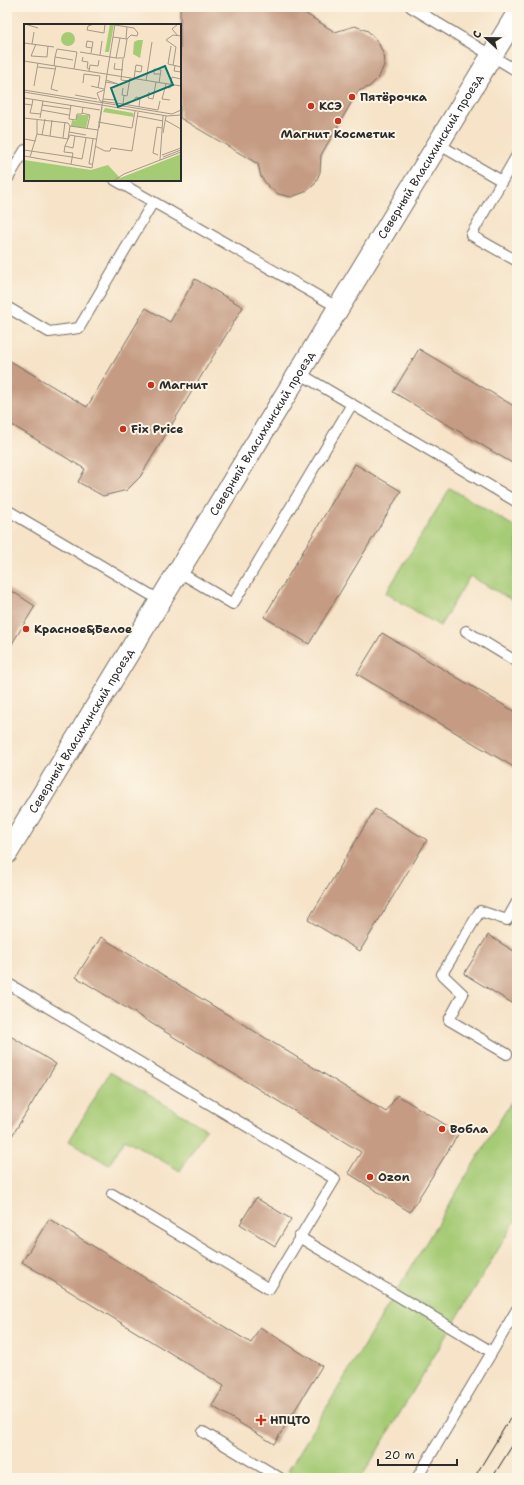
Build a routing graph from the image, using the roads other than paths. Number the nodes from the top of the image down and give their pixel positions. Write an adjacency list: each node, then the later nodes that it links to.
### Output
1 (411, 7): 3 (lane)
2 (517, 14): 3 (street, Северный Власихинский проезд)
3 (492, 56): 4 (lane); 5 (street, Северный Власихинский проезд)
4 (517, 70)
5 (438, 144): 9 (lane); 14 (street, Северный Власихинский проезд)
6 (24, 152): 8 (lane)
7 (517, 154): 9 (lane)
8 (7, 180)
9 (502, 180): 12 (lane)
10 (118, 181): 11 (lane)
11 (153, 202): 13 (lane); 14 (lane)
12 (517, 261)
13 (7, 307)
14 (339, 308): 15 (street, Северный Власихинский проезд)
15 (299, 373): 16 (lane); 19 (street, Северный Власихинский проезд)
16 (352, 404): 17 (lane); 19 (lane)
17 (517, 502)
18 (7, 510): 20 (lane)
19 (178, 572): 20 (street, Северный Власихинский проезд)
20 (161, 601): 23 (street, Северный Власихинский проезд)
21 (466, 631): 22 (lane)
22 (517, 662)
23 (7, 853)
24 (517, 902): 26 (lane)
25 (9, 988): 28 (lane)
26 (506, 1054)
27 (112, 1194): 28 (lane)
28 (300, 1238): 30 (lane)
29 (517, 1309): 30 (lane)
30 (492, 1352): 33 (lane)
31 (203, 1432): 32 (lane)
32 (280, 1478)
33 (417, 1478)

